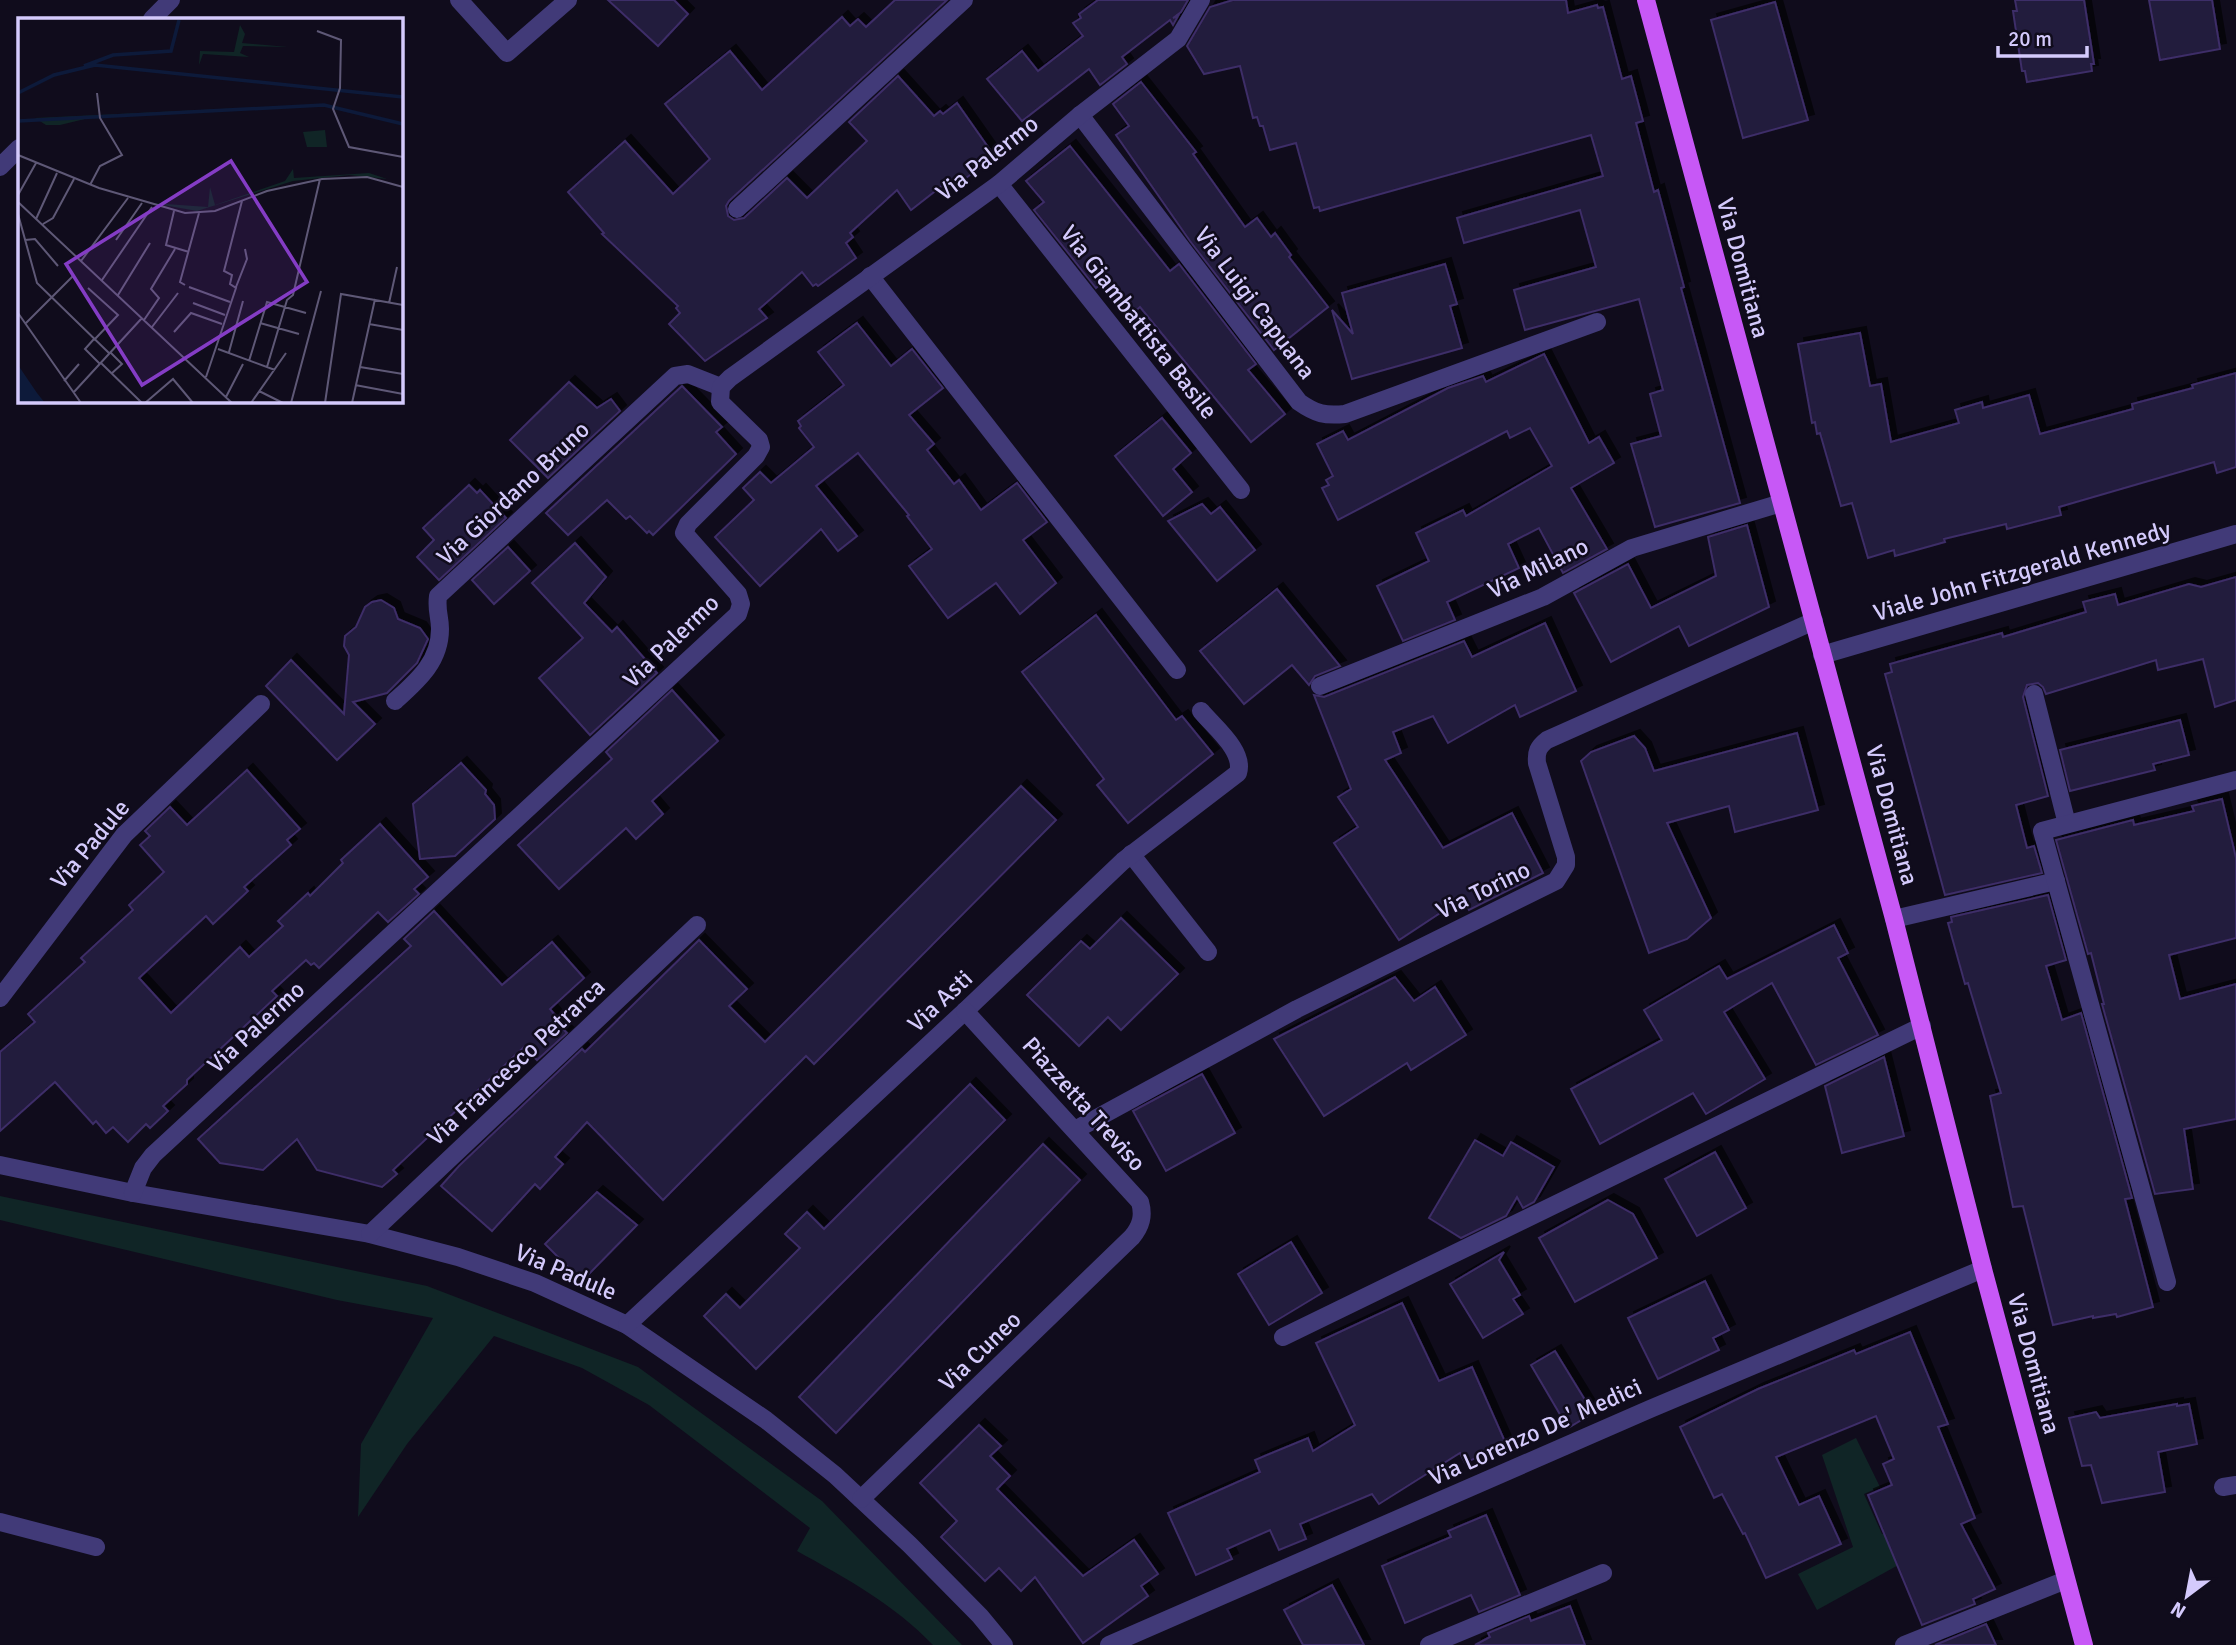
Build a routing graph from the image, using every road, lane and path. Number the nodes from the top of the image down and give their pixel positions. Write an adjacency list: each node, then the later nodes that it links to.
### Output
1 (171, 0): 7 (street)
2 (459, 0): 3 (street)
3 (568, 0)
4 (964, 0): 12 (street)
5 (1201, 0): 8 (street, Via Palermo)
6 (1646, 0): 17 (main road, Via Domitiana)
7 (153, 18)
8 (1080, 115): 11 (street, Via Palermo); 14 (street, Via Luigi Capuana)
9 (18, 149): 10 (street)
10 (0, 167)
11 (999, 184): 13 (street, Via Palermo); 16 (street, Via Giambattista Basile)
12 (737, 209)
13 (870, 276): 15 (street, Via Palermo); 21 (street)
14 (1597, 322)
15 (721, 387): 24 (street, Via Giordano Bruno); 39 (street, Via Palermo)
16 (1241, 490)
17 (1781, 503): 19 (main road, Via Domitiana); 22 (street, Via Milano)
18 (2236, 534): 20 (street, Viale John Fitzgerald Kennedy)
19 (1814, 621): 20 (main road, Via Domitiana); 37 (street, Via Torino)
20 (1822, 655): 31 (main road, Via Domitiana)
21 (1177, 670)
22 (1320, 686)
23 (2034, 694): 28 (street)
24 (395, 701)
25 (261, 704): 34 (street, Via Padule)
26 (1201, 711): 29 (street, Via Asti)
27 (2236, 780): 28 (street)
28 (2067, 824): 30 (street)
29 (1131, 854): 33 (street); 35 (street, Via Asti)
30 (2056, 881): 31 (street); 43 (street)
31 (1894, 919): 36 (main road, Via Domitiana)
32 (697, 925): 40 (street, Via Francesco Petrarca)
33 (1208, 952)
34 (0, 998)
35 (965, 1011): 37 (street, Piazzetta Treviso); 44 (street, Via Asti)
36 (1922, 1026): 42 (main road, Via Domitiana); 45 (street)
37 (1075, 1130): 41 (street, Piazzetta Treviso)
38 (0, 1165): 39 (street, Via Padule)
39 (133, 1193): 40 (street, Via Padule)
40 (370, 1234): 44 (street, Via Padule)
41 (1132, 1237): 46 (street, Via Cuneo)
42 (1983, 1269): 50 (main road, Via Domitiana); 52 (street, Via Lorenzo De' Medici)
43 (2167, 1282)
44 (627, 1325): 46 (street, Via Padule)
45 (1283, 1337)
46 (861, 1499): 51 (street, Via Padule)
47 (0, 1522): 48 (street)
48 (96, 1547)
49 (1603, 1573): 53 (street)
50 (2066, 1580): 54 (street); 55 (main road, Via Domitiana)
51 (1004, 1645)
52 (1109, 1645)
53 (1429, 1645)
54 (1904, 1645)
55 (2084, 1645)

